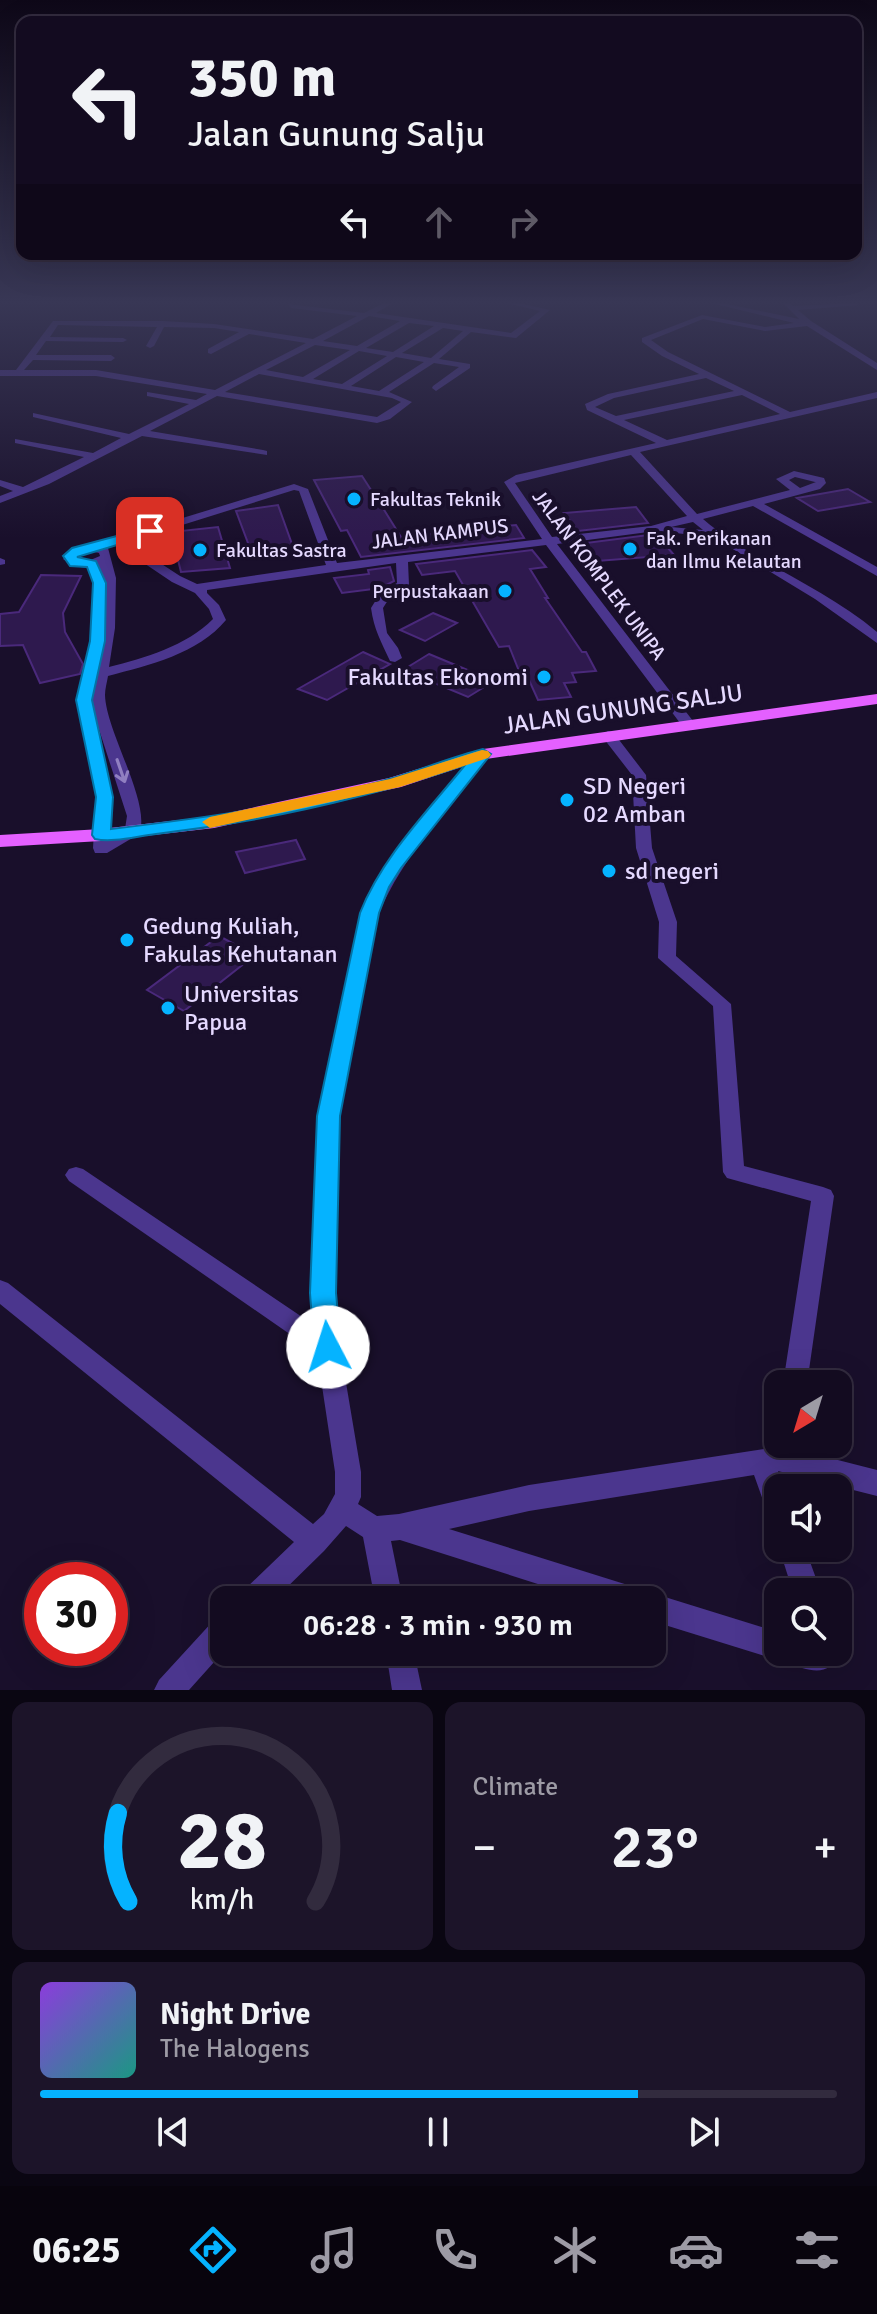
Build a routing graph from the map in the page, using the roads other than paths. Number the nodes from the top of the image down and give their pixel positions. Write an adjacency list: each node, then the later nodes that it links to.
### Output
1 (163, 382): 11 (street)
2 (235, 382): 11 (street)
3 (314, 382): 9 (street)
4 (352, 382): 9 (street)
5 (399, 382): 14 (street)
6 (445, 382): 10 (street)
7 (676, 382): 19 (street)
8 (722, 382): 12 (street)
9 (343, 387): 14 (street)
10 (436, 388)
11 (215, 392): 14 (street); 16 (street)
12 (744, 392): 18 (street); 19 (street)
13 (150, 394): 16 (street)
14 (380, 394)
15 (877, 395): 18 (street, JALAN KOMPLEK UNIPA)
16 (195, 402): 20 (street)
17 (36, 415): 20 (street)
18 (791, 416): 22 (street, JALAN KOMPLEK UNIPA)
19 (617, 419): 22 (street)
20 (133, 434): 24 (street); 25 (street)
21 (18, 441): 25 (street)
22 (667, 444): 23 (street, JALAN KOMPLEK UNIPA)
23 (634, 452): 31 (street); 35 (street, JALAN KOMPLEK UNIPA)
24 (263, 453)
25 (92, 456): 27 (street)
26 (0, 483): 27 (street)
27 (24, 491): 29 (street)
28 (798, 491): 30 (street, JALAN KAMPUS)
29 (0, 500)
30 (753, 502): 31 (street, JALAN KAMPUS); 38 (street)
31 (693, 516): 32 (street, JALAN KAMPUS); 33 (street)
32 (651, 529): 33 (street); 35 (street, JALAN KAMPUS)
33 (716, 534): 40 (street)
34 (119, 541): 37 (street); 39 (street); 42 (street)
35 (549, 541): 36 (street, JALAN KAMPUS); 44 (street, JALAN KOMPLEK UNIPA)
36 (402, 559): 37 (street, JALAN KAMPUS); 41 (street)
37 (333, 567): 39 (street, JALAN KAMPUS)
38 (877, 572)
39 (199, 590): 42 (street)
40 (877, 639)
41 (395, 658)
42 (97, 668): 47 (street, one-way to 47); 48 (street)
43 (877, 699): 44 (main road, JALAN GUNUNG SALJU)
44 (688, 724): 45 (main road, JALAN GUNUNG SALJU)
45 (608, 735): 46 (main road, JALAN GUNUNG SALJU); 53 (street)
46 (483, 754): 47 (main road, JALAN GUNUNG SALJU); 52 (street)
47 (133, 831): 48 (main road, JALAN GUNUNG SALJU)
48 (101, 835): 49 (main road, JALAN GUNUNG SALJU)
49 (0, 841)
50 (76, 1175): 52 (street)
51 (0, 1290): 59 (street)
52 (328, 1347): 57 (street)
53 (797, 1370)
54 (764, 1456): 58 (street)
55 (791, 1458): 56 (street)
56 (877, 1483)
57 (343, 1510): 58 (street); 59 (street)
58 (387, 1528): 61 (street); 62 (street)
59 (315, 1542): 60 (street)
60 (269, 1586)
61 (389, 1586)
62 (584, 1586)
63 (666, 1611): 64 (street)
64 (764, 1642)
65 (210, 1645): 67 (street)
66 (403, 1666): 68 (street)
67 (169, 1690)
68 (407, 1690)

